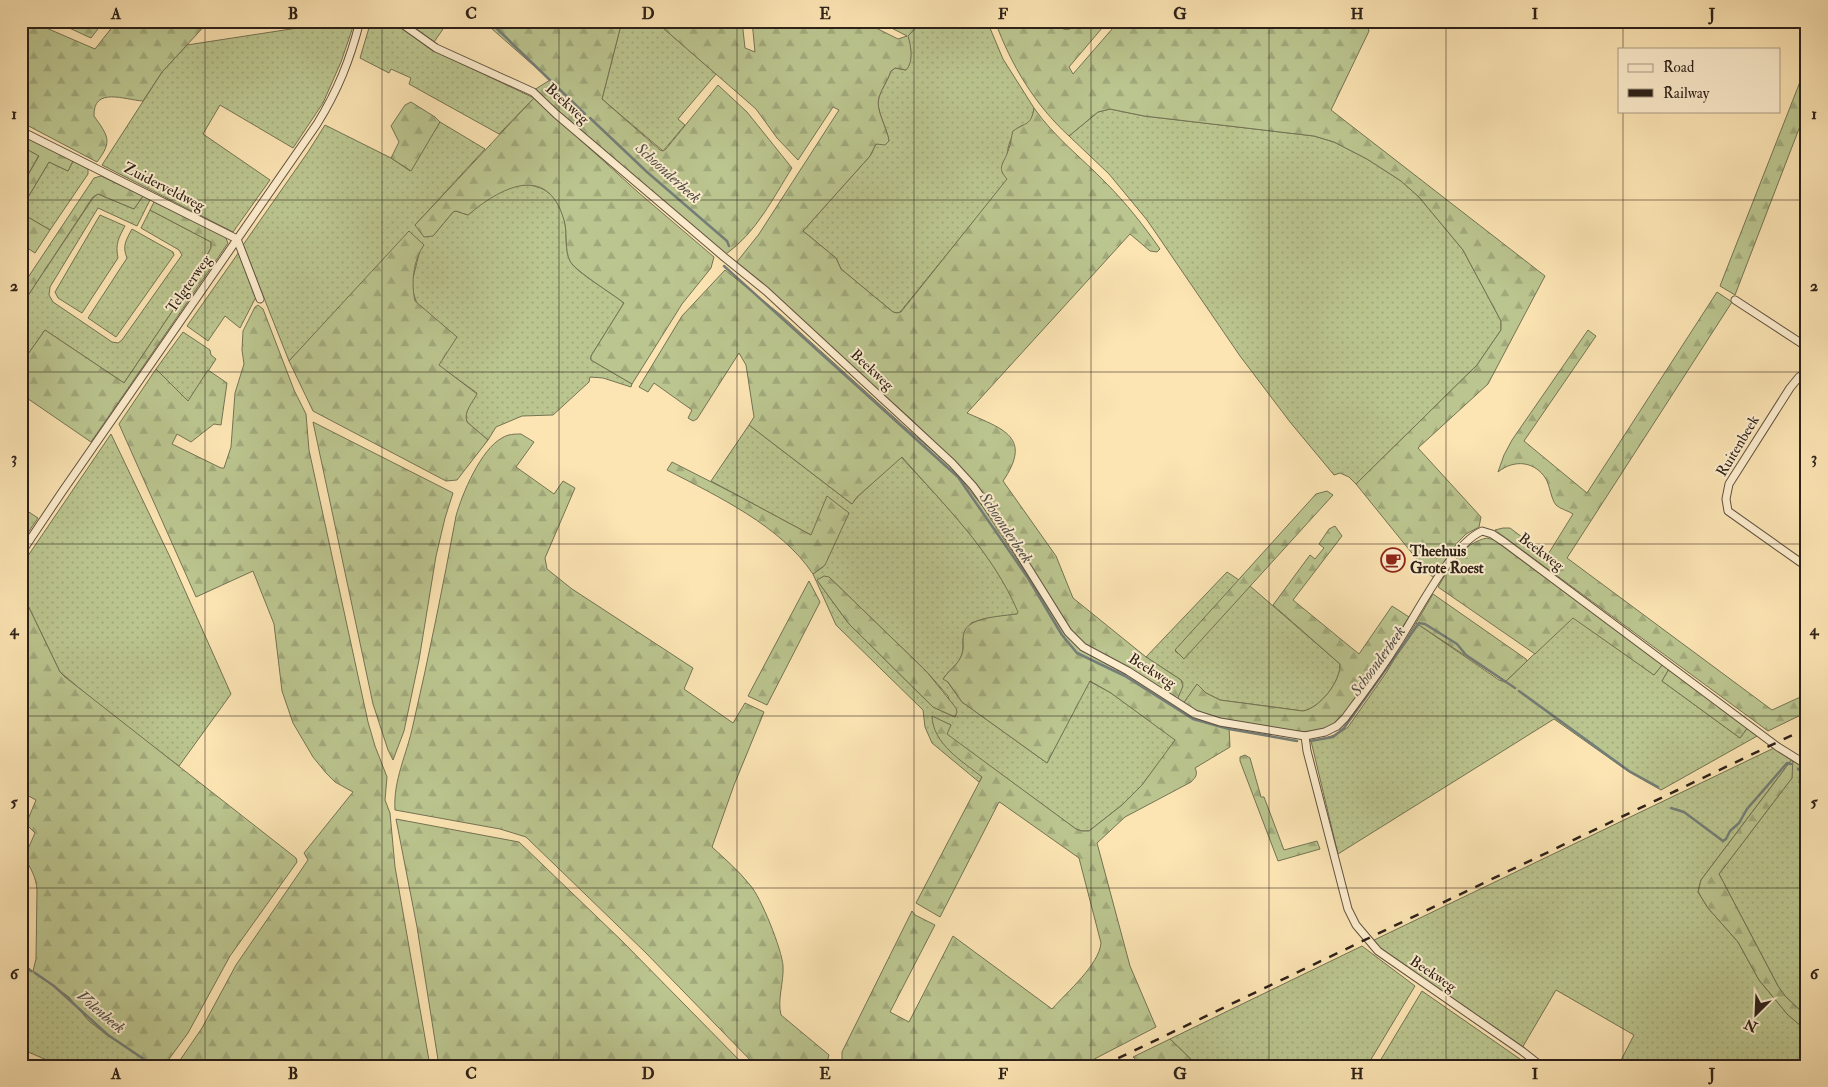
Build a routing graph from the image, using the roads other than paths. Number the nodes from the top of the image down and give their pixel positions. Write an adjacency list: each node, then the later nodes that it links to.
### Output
1 (360, 21): 6 (street, Telgterweg)
2 (398, 21): 13 (street, Beekweg)
3 (1800, 21): 4 (street)
4 (1807, 22)
5 (21, 131): 6 (street, Zuiderveldweg)
6 (237, 239): 7 (street); 11 (street, Telgterweg)
7 (260, 299)
8 (1735, 300): 9 (street)
9 (1807, 347)
10 (1807, 372): 12 (street, Ruitenbeek)
11 (21, 553)
12 (1807, 567)
13 (1305, 736): 14 (street, Beekweg); 15 (street, Beekweg)
14 (1807, 765)
15 (1537, 1066)

